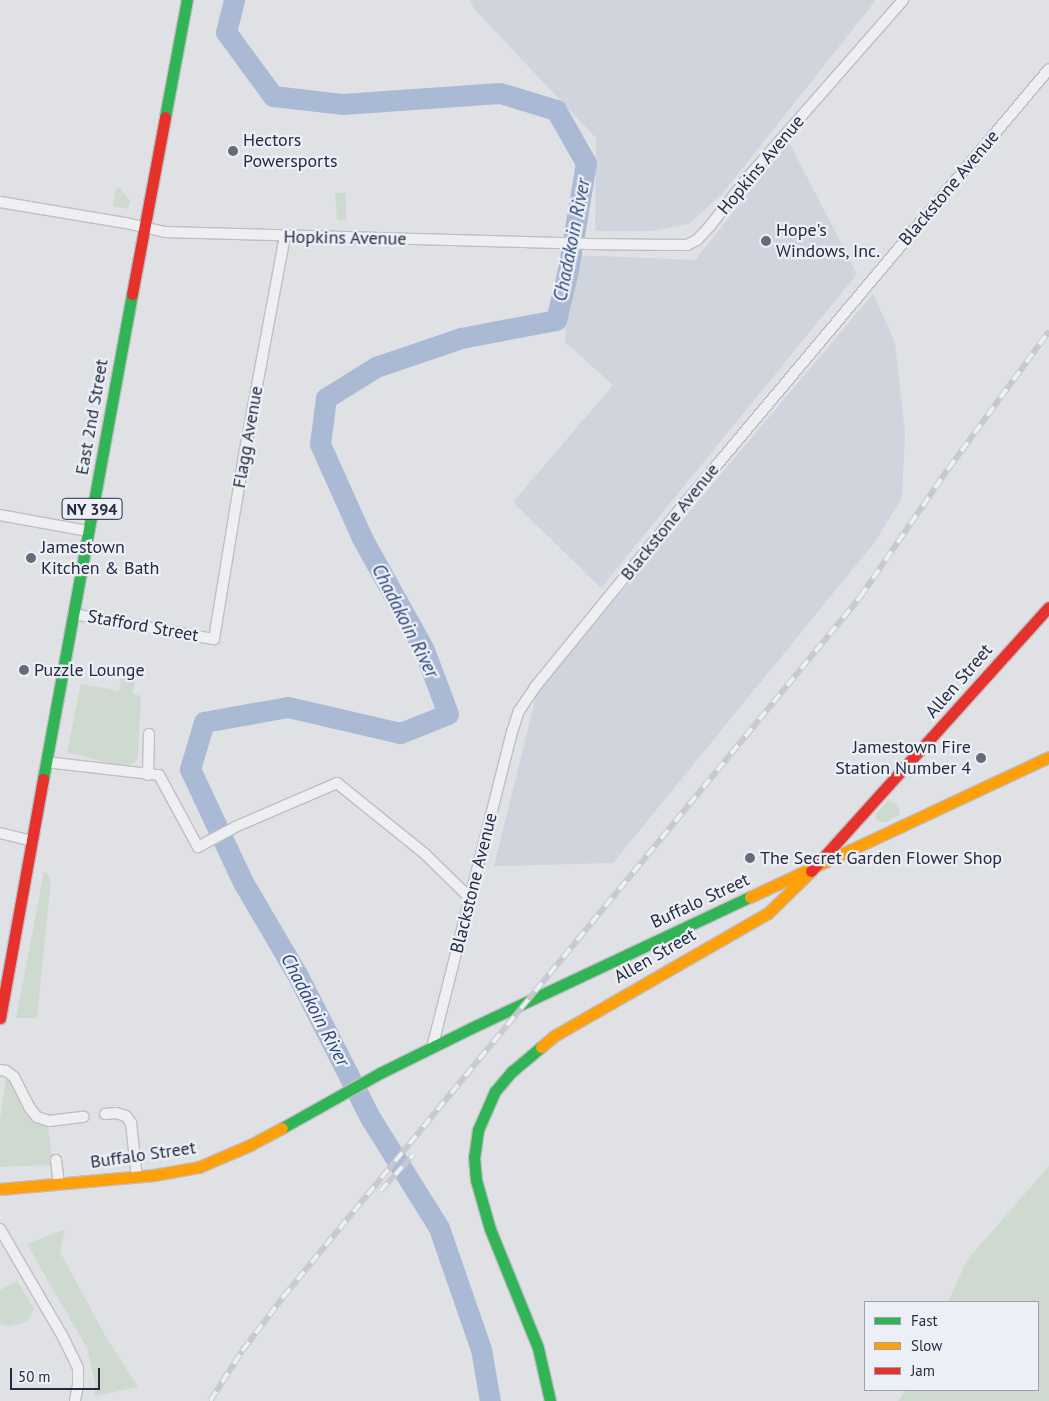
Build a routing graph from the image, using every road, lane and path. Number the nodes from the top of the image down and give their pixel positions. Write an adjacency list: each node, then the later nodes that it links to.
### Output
1 (187, 0): 5 (street, East 2nd Street / NY 394)
2 (903, 0): 6 (street, Hopkins Avenue)
3 (1049, 69): 19 (street, Blackstone Avenue)
4 (0, 202): 5 (street, Hopkins Avenue)
5 (145, 227): 6 (street, Hopkins Avenue); 8 (street, East 2nd Street / NY 394)
6 (285, 236): 11 (street, Flagg Avenue)
7 (0, 515): 8 (street)
8 (88, 531): 10 (street, East 2nd Street / NY 394)
9 (1049, 607): 18 (street, Allen Street)
10 (73, 614): 11 (street, Stafford Street); 14 (street, East 2nd Street / NY 394)
11 (214, 639)
12 (149, 734): 15 (street)
13 (1049, 757): 18 (street, Buffalo Street)
14 (46, 762): 15 (street); 17 (street, East 2nd Street / NY 394)
15 (148, 775): 19 (street)
16 (0, 834): 17 (street)
17 (32, 841): 22 (street, East 2nd Street / NY 394)
18 (818, 864): 20 (street, Buffalo Street); 21 (street, Allen Street)
19 (470, 898): 24 (street, Blackstone Avenue)
20 (745, 898): 21 (street); 24 (street, Buffalo Street)
21 (757, 919): 34 (street, Allen Street)
22 (1, 1005): 23 (street, East 2nd Street / NY 394)
23 (0, 1018)
24 (432, 1048): 29 (street, Buffalo Street)
25 (0, 1070): 27 (street)
26 (105, 1114): 29 (street)
27 (84, 1118)
28 (56, 1160): 30 (street)
29 (138, 1177): 30 (street, Buffalo Street)
30 (59, 1184): 31 (street, Buffalo Street)
31 (0, 1189)
32 (0, 1229): 33 (street)
33 (75, 1401)
34 (550, 1401)

